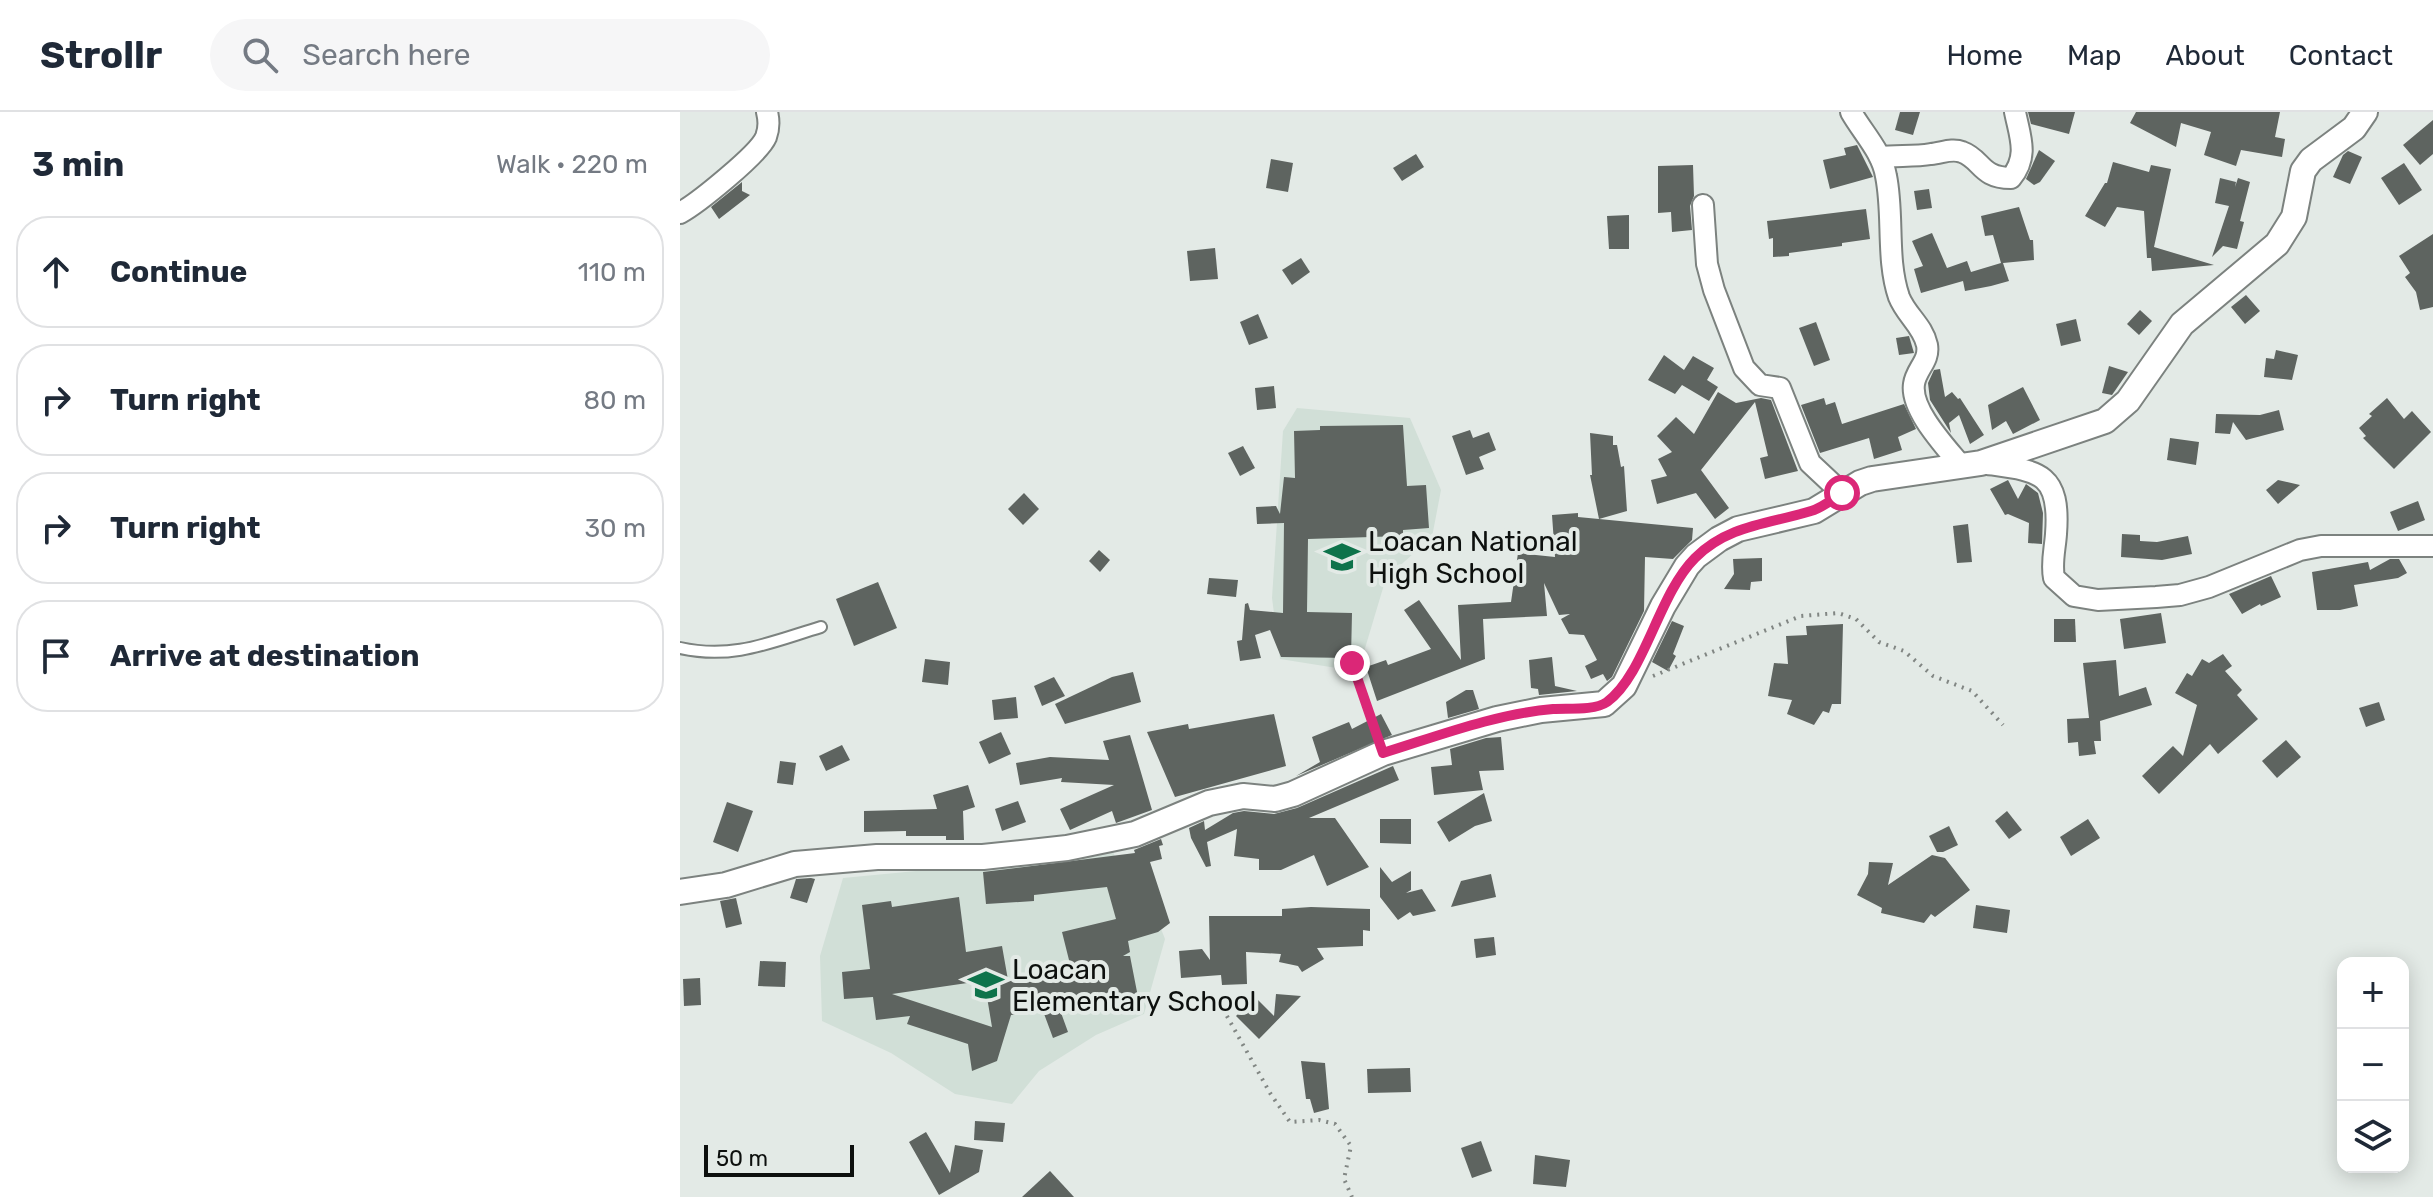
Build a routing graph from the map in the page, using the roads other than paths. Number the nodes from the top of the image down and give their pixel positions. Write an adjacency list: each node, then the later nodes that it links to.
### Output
1 (767, 112): 7 (street)
2 (1851, 112): 5 (street)
3 (2015, 112): 5 (street)
4 (2365, 112): 8 (street)
5 (1880, 157): 8 (street)
6 (1703, 205): 9 (street)
7 (680, 213)
8 (1971, 465): 9 (street); 10 (street)
9 (1842, 493): 13 (street)
10 (2433, 546)
11 (821, 627): 12 (lane)
12 (680, 648)
13 (680, 892)

